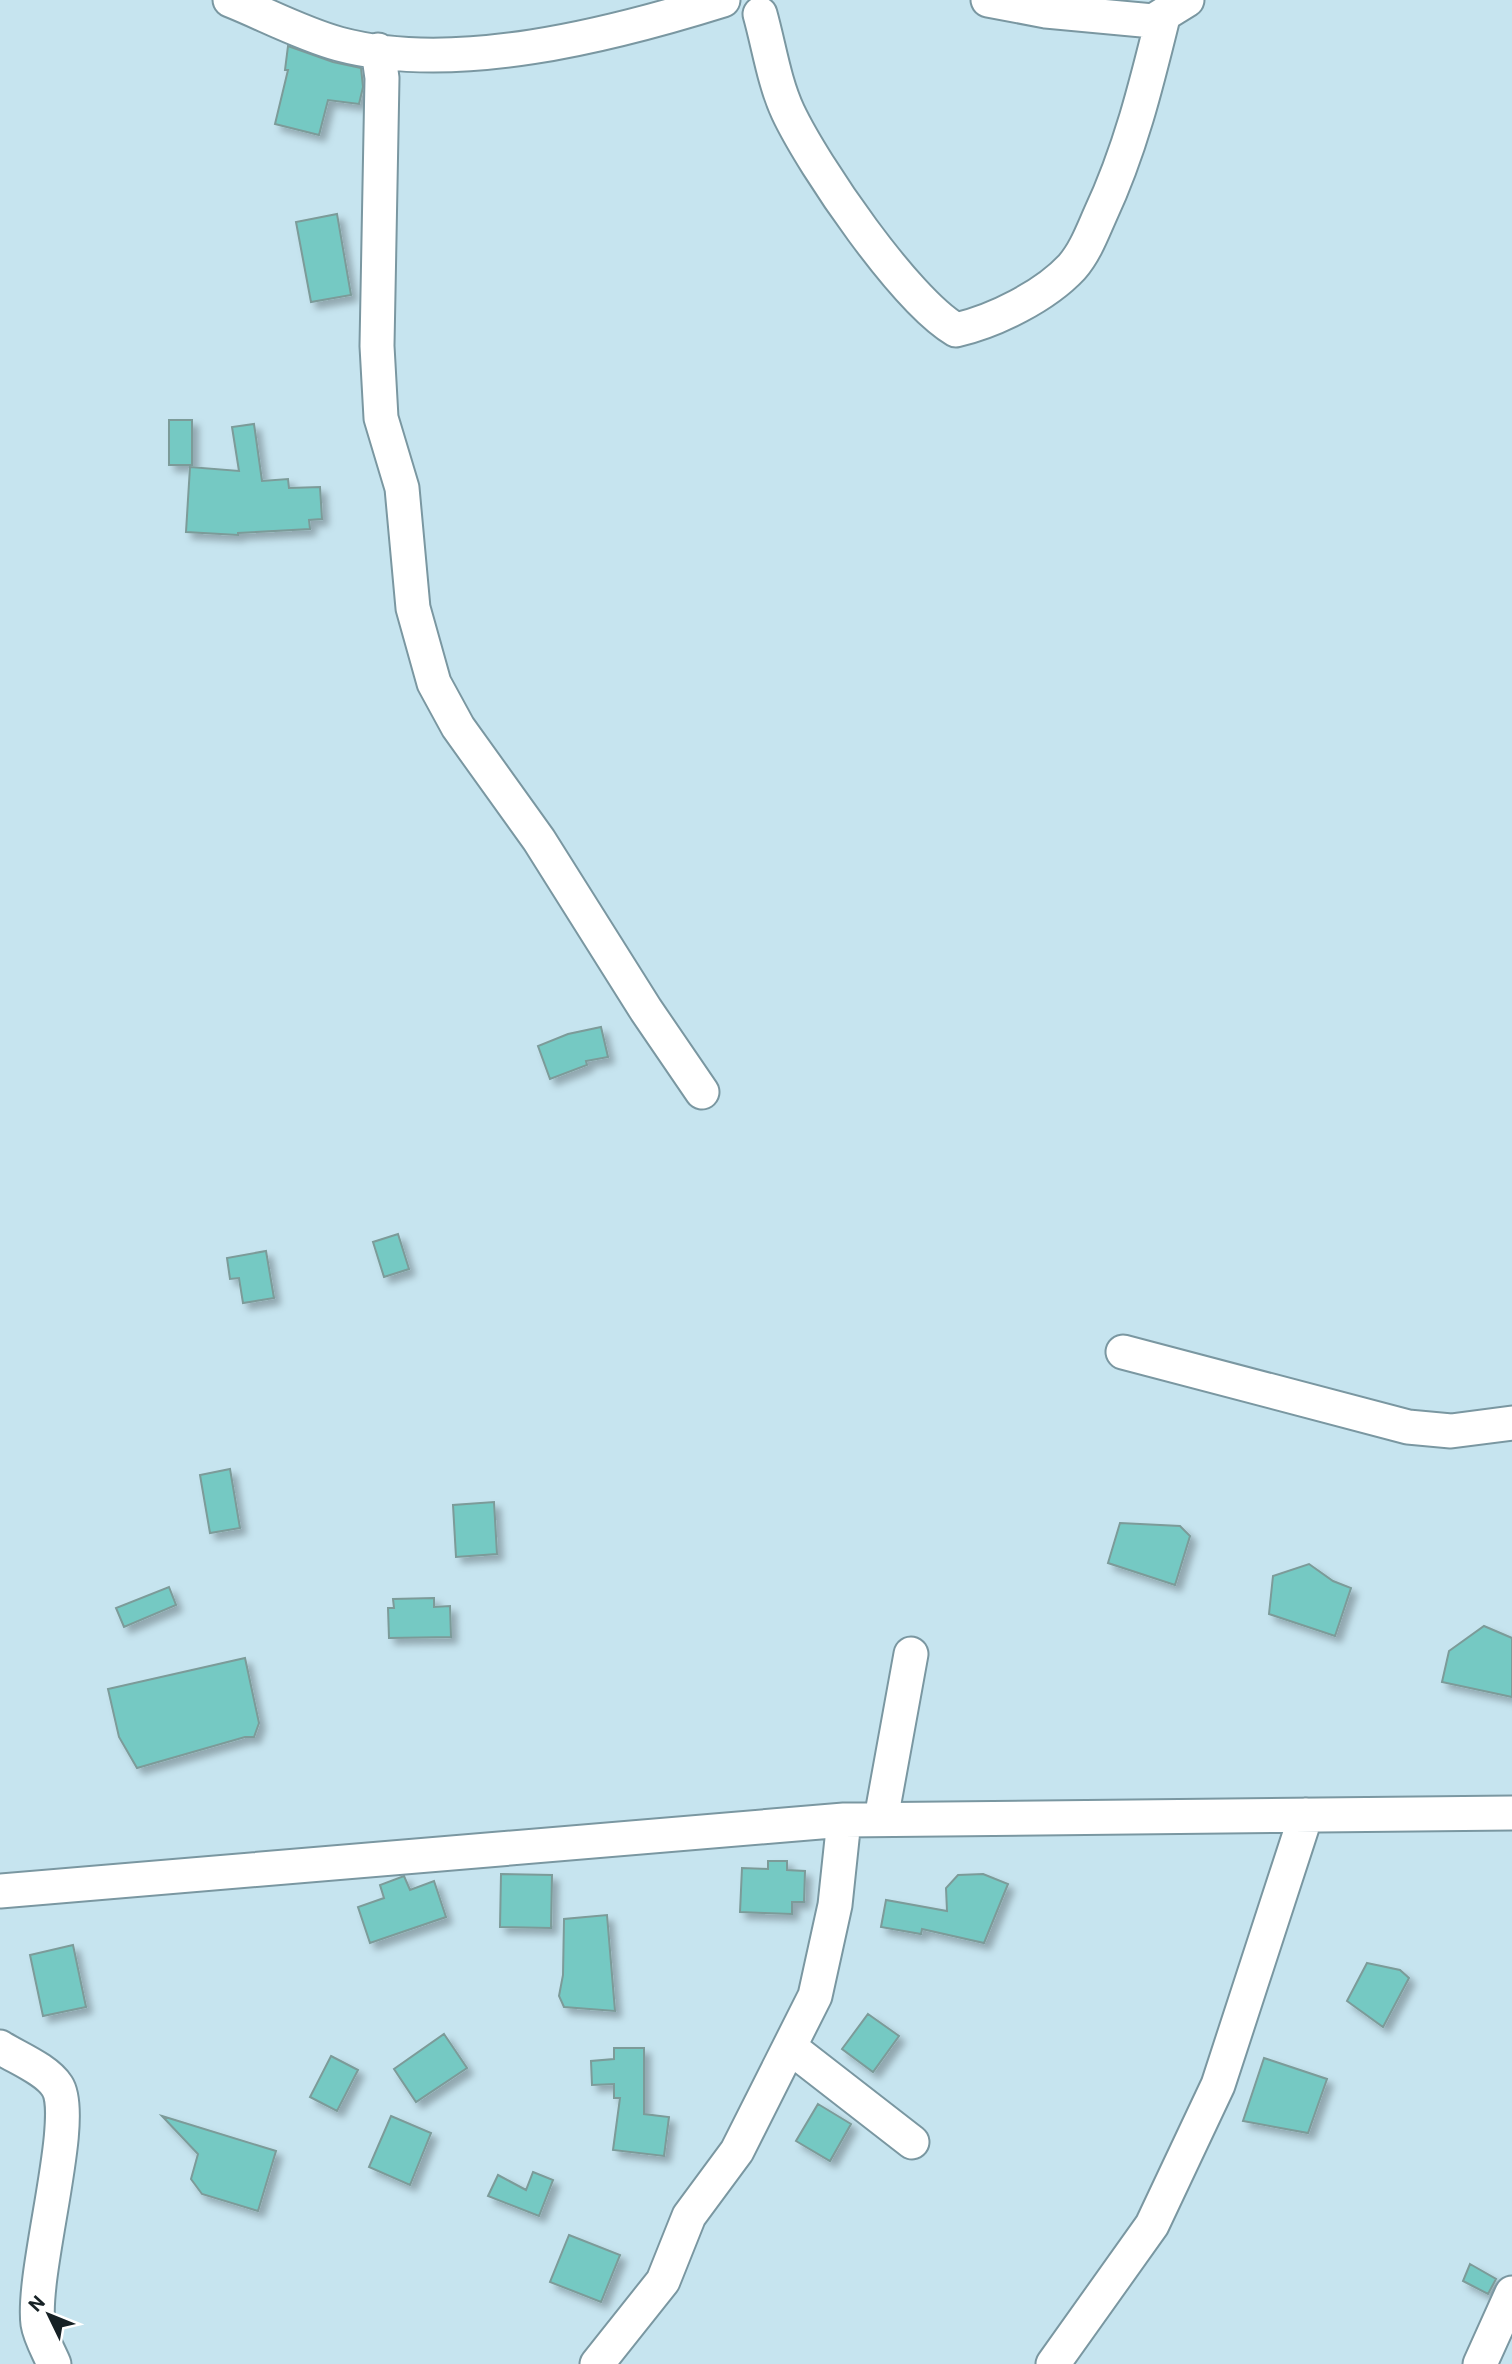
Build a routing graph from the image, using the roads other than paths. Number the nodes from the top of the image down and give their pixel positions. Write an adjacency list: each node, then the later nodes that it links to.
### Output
1 (230, 0): 6 (street)
2 (723, 0): 6 (street)
3 (988, 0): 4 (street)
4 (1175, 9): 5 (street)
5 (760, 14)
6 (378, 50): 7 (street)
7 (702, 1092)
8 (1123, 1352): 9 (street)
9 (1512, 1423)
10 (911, 1654): 13 (street)
11 (1512, 1813): 12 (street)
12 (1306, 1815): 13 (street); 22 (street)
13 (881, 1819): 14 (street)
14 (844, 1820): 15 (street); 17 (street)
15 (0, 1891)
16 (0, 2048): 20 (street)
17 (791, 2048): 18 (street); 21 (street)
18 (912, 2142)
19 (1512, 2293): 23 (street)
20 (54, 2364)
21 (597, 2364)
22 (1053, 2364)
23 (1480, 2364)

